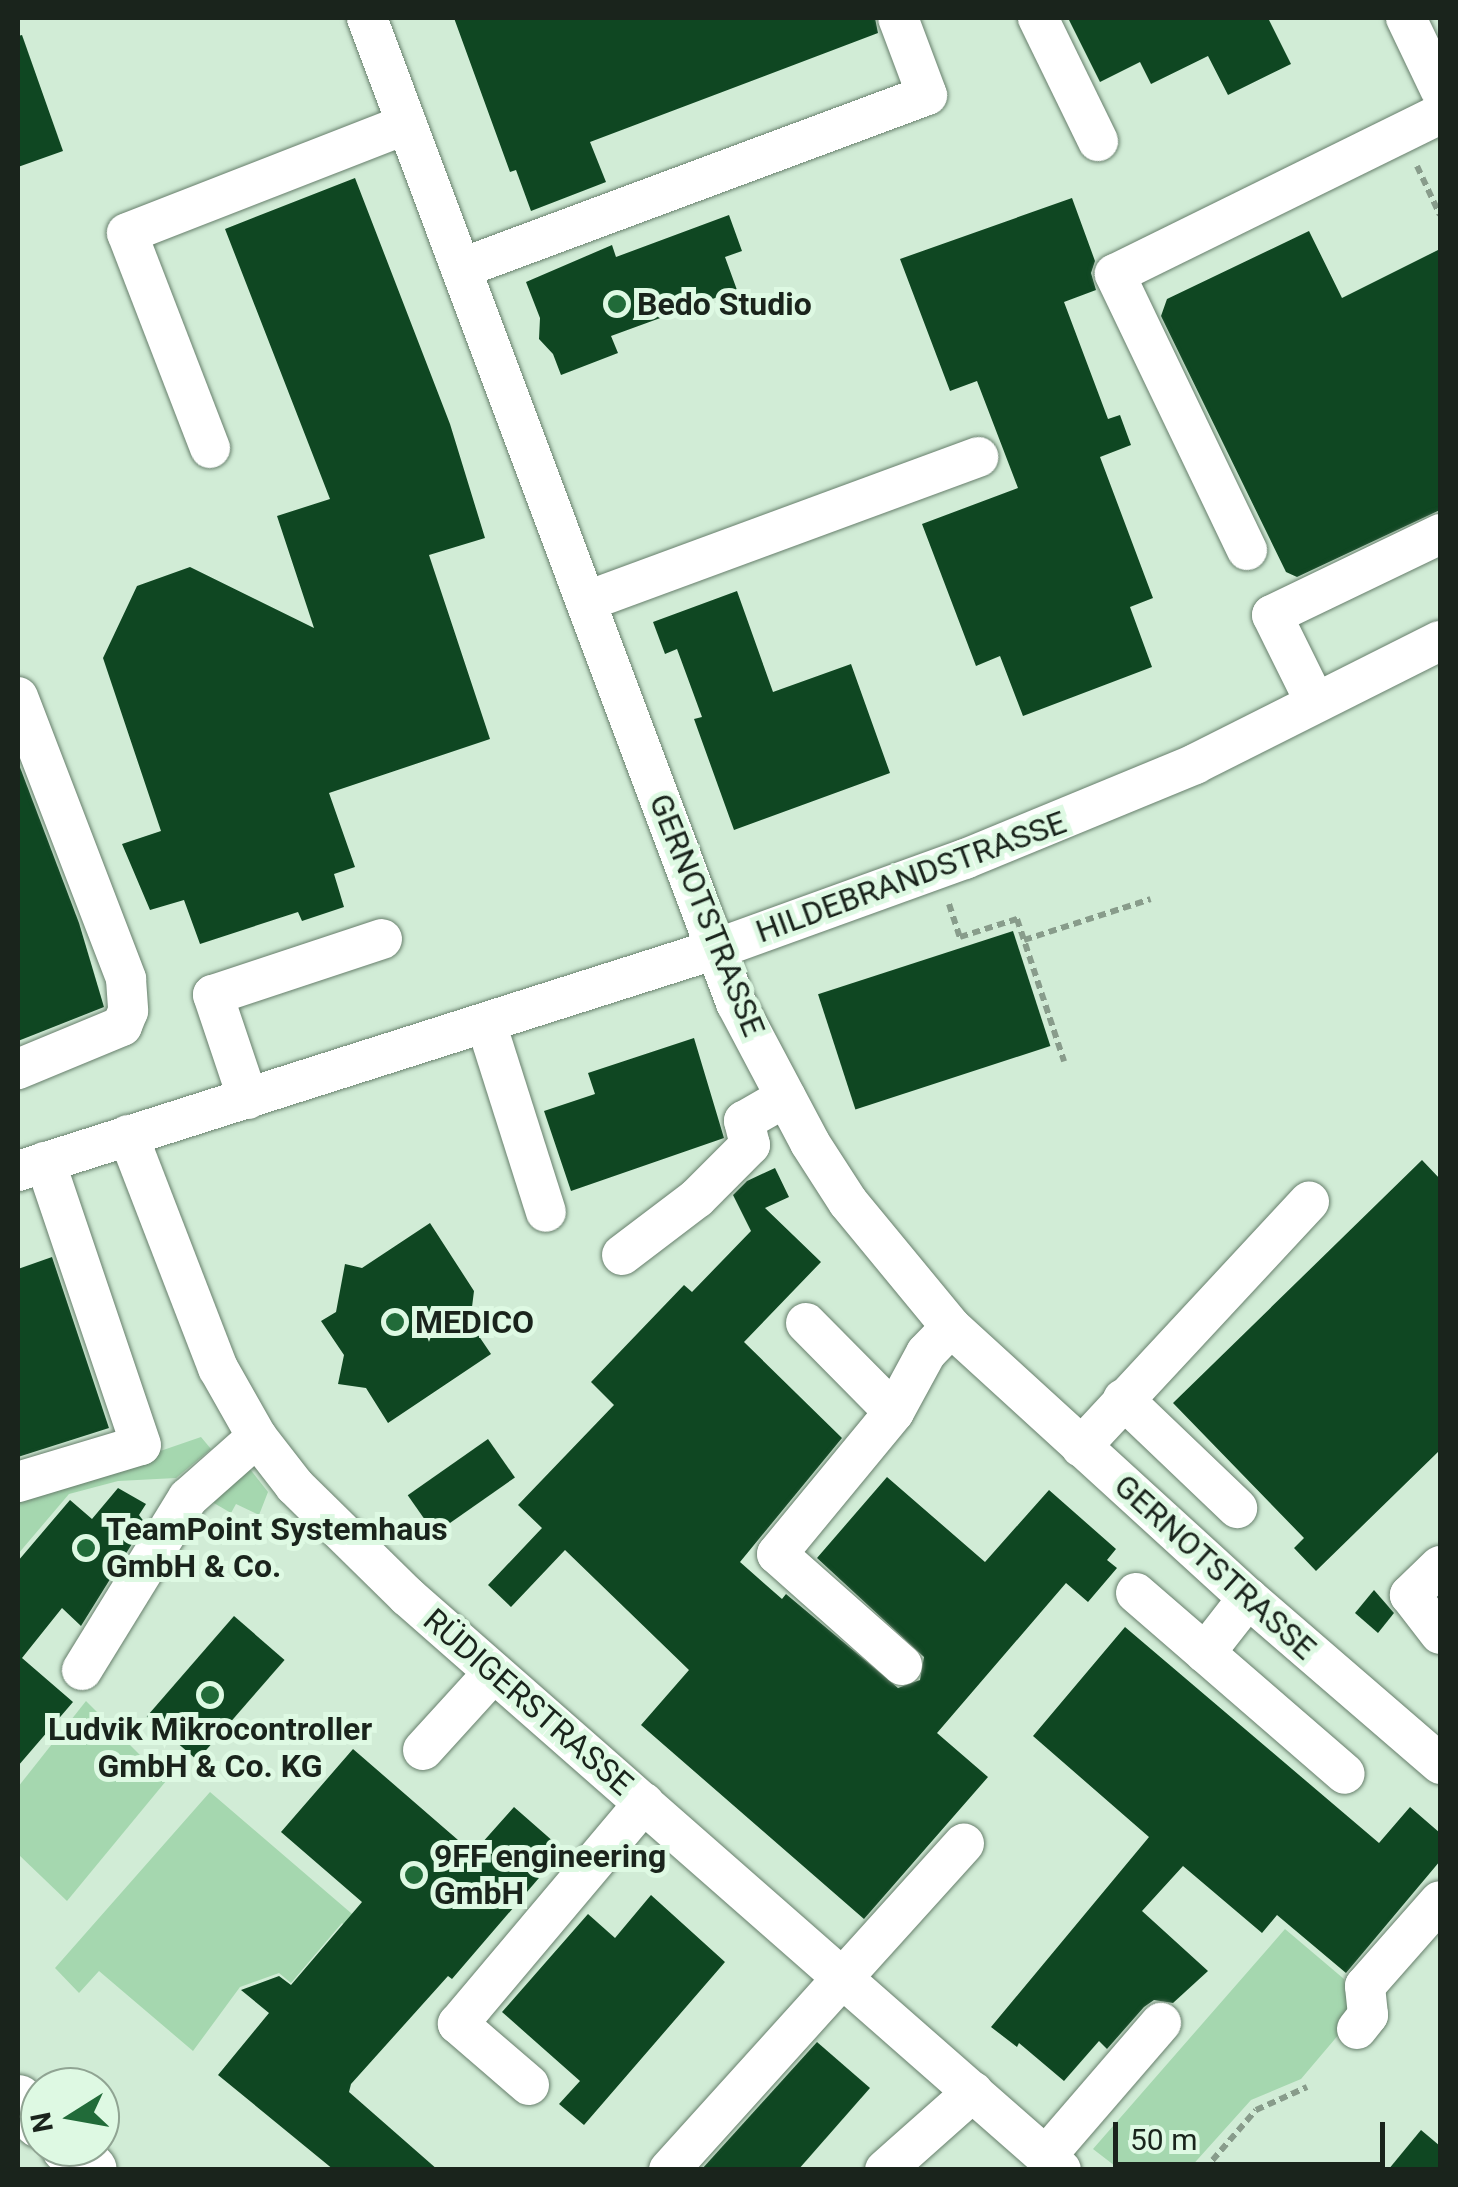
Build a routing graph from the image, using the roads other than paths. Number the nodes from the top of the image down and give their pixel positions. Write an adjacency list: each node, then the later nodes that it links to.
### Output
1 (367, 18): 7 (street, GERNOTSTRASSE)
2 (898, 18): 9 (street)
3 (1038, 18): 8 (street)
4 (1406, 18): 5 (street)
5 (1440, 89)
6 (1440, 114): 13 (street)
7 (407, 124): 9 (street, GERNOTSTRASSE); 10 (street)
8 (1098, 141)
9 (462, 268): 14 (street, GERNOTSTRASSE)
10 (210, 448)
11 (978, 457): 14 (street)
12 (1440, 534): 17 (street)
13 (1248, 550)
14 (587, 601): 19 (street, GERNOTSTRASSE)
15 (1440, 640): 17 (street, HILDEBRANDSTRASSE)
16 (18, 696): 21 (street)
17 (1315, 702): 19 (street, HILDEBRANDSTRASSE)
18 (382, 939): 23 (street)
19 (716, 950): 20 (street, HILDEBRANDSTRASSE); 22 (street, GERNOTSTRASSE)
20 (486, 1023): 23 (street, HILDEBRANDSTRASSE); 27 (street)
21 (18, 1069)
22 (786, 1097): 28 (street); 30 (street, GERNOTSTRASSE)
23 (248, 1099): 24 (street, HILDEBRANDSTRASSE)
24 (128, 1135): 25 (street, HILDEBRANDSTRASSE); 33 (street, RÜDIGERSTRASSE)
25 (31, 1166): 35 (street)
26 (1309, 1202): 31 (street)
27 (546, 1212)
28 (622, 1255)
29 (806, 1323): 32 (street)
30 (951, 1327): 32 (street); 34 (street, GERNOTSTRASSE)
31 (1123, 1400): 34 (street); 36 (street)
32 (894, 1412): 42 (street)
33 (257, 1436): 43 (street); 44 (street, RÜDIGERSTRASSE)
34 (1080, 1447): 39 (street, GERNOTSTRASSE)
35 (18, 1482)
36 (1237, 1508)
37 (1440, 1566): 40 (street)
38 (1136, 1593): 41 (street)
39 (1248, 1598): 41 (street); 46 (street, GERNOTSTRASSE)
40 (1440, 1634)
41 (1205, 1653): 47 (street)
42 (902, 1664)
43 (82, 1670)
44 (494, 1672): 45 (street); 48 (street, RÜDIGERSTRASSE)
45 (423, 1750)
46 (1440, 1762)
47 (1344, 1774)
48 (644, 1803): 51 (street, RÜDIGERSTRASSE); 54 (street)
49 (964, 1843): 51 (street)
50 (1440, 1901): 53 (street)
51 (843, 1978): 55 (street, RÜDIGERSTRASSE); 57 (street)
52 (1161, 2023): 56 (street)
53 (1356, 2029)
54 (529, 2084)
55 (974, 2092): 56 (street, RÜDIGERSTRASSE); 58 (street)
56 (1054, 2163)
57 (668, 2170)
58 (885, 2170)

